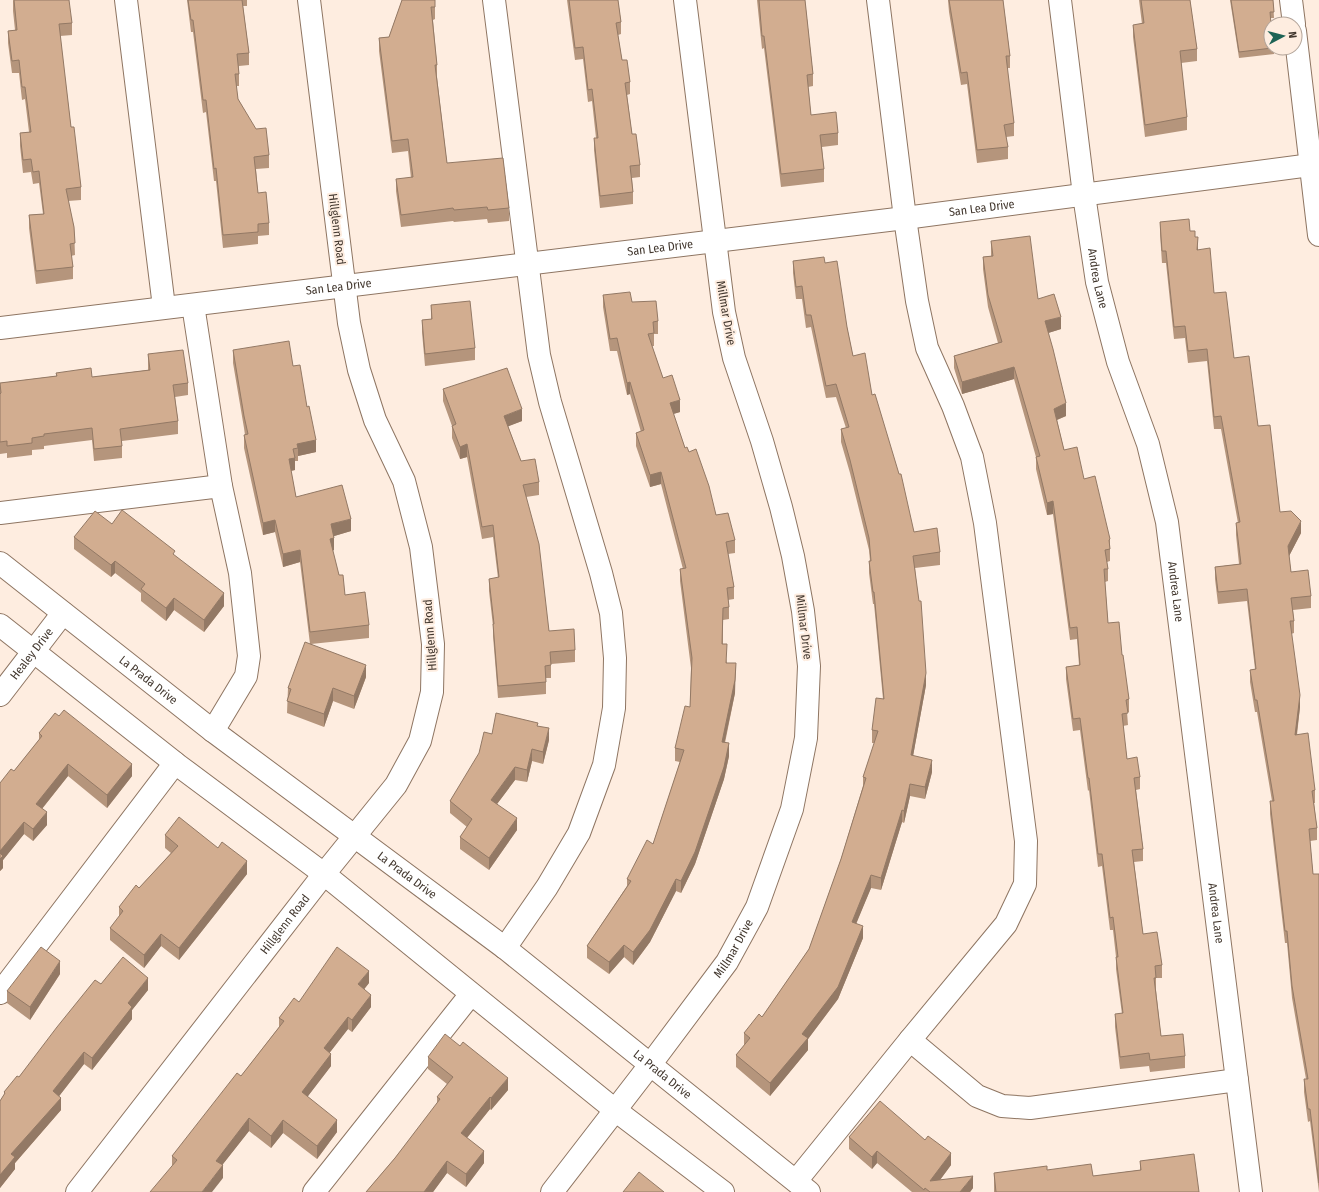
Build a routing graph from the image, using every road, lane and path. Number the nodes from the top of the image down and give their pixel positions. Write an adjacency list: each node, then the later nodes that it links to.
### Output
1 (126, 0): 18 (street)
2 (309, 0): 16 (street, Hillglenn Road)
3 (494, 0): 15 (street)
4 (685, 0): 14 (street, Millmar Drive)
5 (878, 0): 12 (street)
6 (1060, 0): 11 (street, Andrea Lane)
7 (1292, 0): 8 (street)
8 (1293, 16)
9 (1299, 56): 10 (street)
10 (1315, 165): 11 (street, San Lea Drive); 13 (street)
11 (1084, 195): 12 (street, San Lea Drive); 36 (street, Andrea Lane)
12 (905, 218): 14 (street, San Lea Drive); 34 (street)
13 (1319, 235)
14 (714, 241): 15 (street, San Lea Drive); 35 (street, Millmar Drive)
15 (527, 264): 16 (street, San Lea Drive); 31 (street)
16 (344, 285): 17 (street, San Lea Drive); 29 (street, Hillglenn Road)
17 (193, 305): 18 (street, San Lea Drive); 20 (street)
18 (164, 307): 19 (street, San Lea Drive)
19 (0, 328)
20 (221, 486): 21 (street); 27 (street)
21 (0, 512)
22 (0, 563): 23 (street, La Prada Drive)
23 (63, 613): 25 (street, Healey Drive); 27 (street, La Prada Drive)
24 (0, 625): 25 (street)
25 (34, 652): 26 (street, Healey Drive); 28 (street)
26 (0, 695)
27 (213, 731): 29 (street, La Prada Drive)
28 (175, 763): 30 (street); 32 (street)
29 (355, 837): 30 (street, Hillglenn Road); 31 (street, La Prada Drive)
30 (324, 874): 33 (street); 39 (street, Hillglenn Road)
31 (505, 948): 35 (street, La Prada Drive)
32 (0, 993)
33 (470, 994): 37 (street); 40 (street)
34 (910, 1040): 36 (street); 38 (street)
35 (650, 1065): 37 (street, Millmar Drive); 38 (street, La Prada Drive)
36 (1237, 1080): 43 (street, Andrea Lane)
37 (616, 1110): 41 (street, Millmar Drive); 42 (street)
38 (803, 1187)
39 (77, 1192)
40 (314, 1192)
41 (552, 1192)
42 (722, 1192)
43 (1251, 1192)

